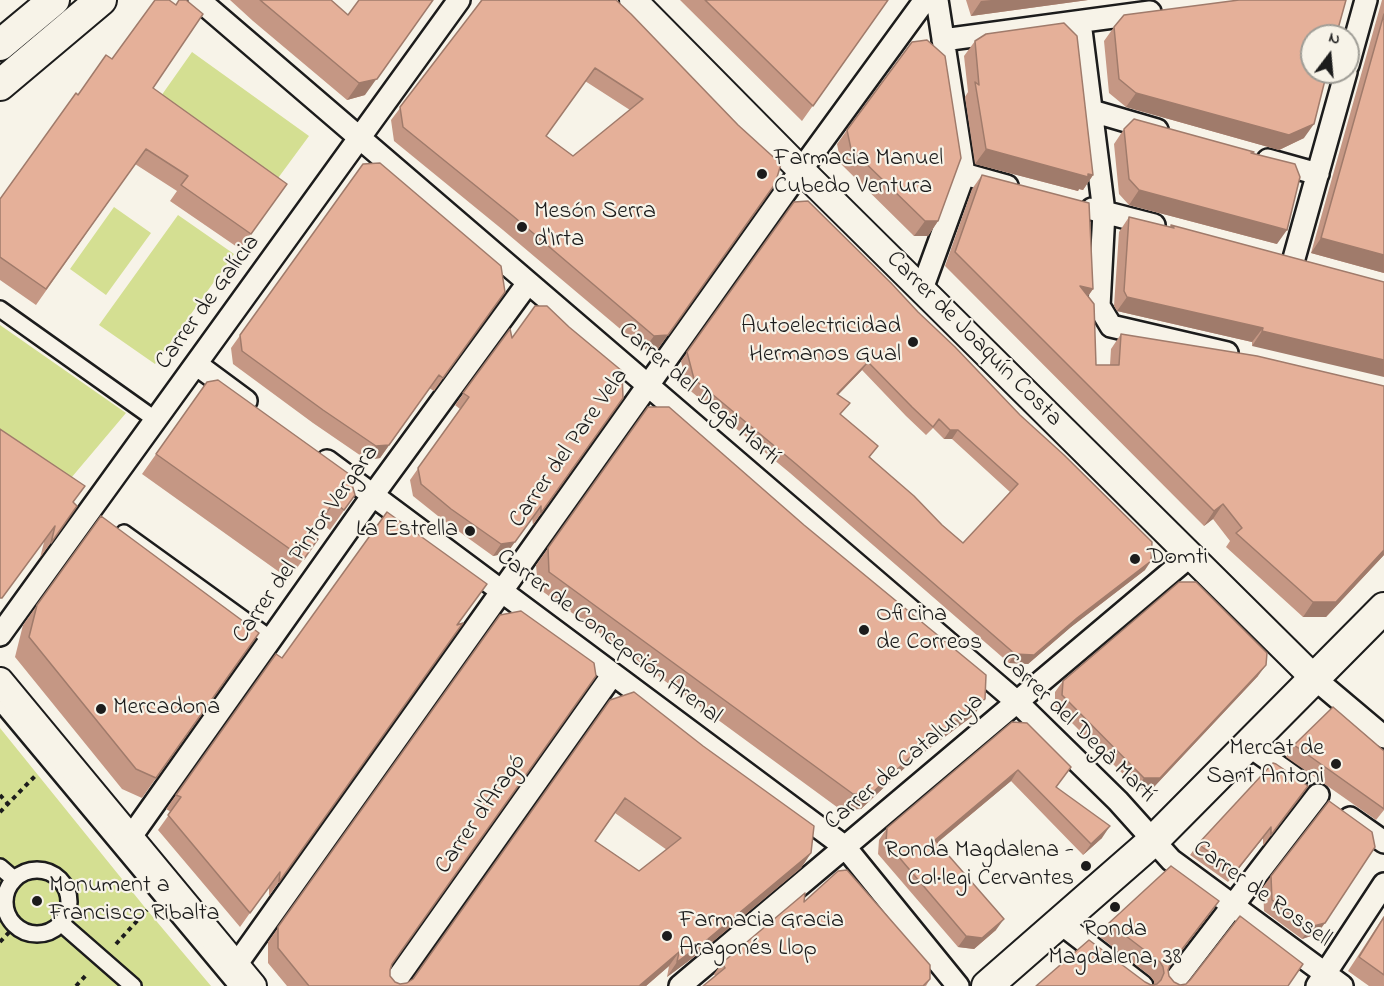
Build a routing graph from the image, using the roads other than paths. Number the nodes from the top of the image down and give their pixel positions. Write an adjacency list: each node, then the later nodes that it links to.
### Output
1 (54, 0): 13 (main road)
2 (101, 0): 14 (main road)
3 (199, 0): 18 (street, Carrer del Degà Martí)
4 (459, 0): 18 (street, Carrer de Galícia)
5 (633, 0): 20 (street, Carrer de Joaquín Costa)
6 (926, 0): 20 (street, Carrer del Pare Vela)
7 (937, 0): 12 (street)
8 (1366, 0): 11 (street)
9 (1173, 9): 10 (street)
10 (1080, 21): 12 (street); 16 (street)
11 (1359, 24)
12 (943, 40): 21 (street)
13 (0, 45)
14 (0, 84)
15 (1343, 84): 22 (street)
16 (1092, 111): 17 (street); 25 (street)
17 (1171, 133)
18 (360, 138): 30 (street, Carrer del Degà Martí); 34 (street, Carrer de Galícia)
19 (1250, 155): 22 (street)
20 (801, 170): 31 (street, Carrer de Joaquín Costa); 35 (street, Carrer del Pare Vela)
21 (964, 174): 23 (street); 31 (street)
22 (1318, 174): 28 (street)
23 (1029, 192)
24 (1072, 203): 25 (street)
25 (1104, 212): 26 (street); 33 (street)
26 (1171, 230)
27 (1271, 256): 28 (street)
28 (1293, 262): 29 (street)
29 (1316, 268)
30 (528, 283): 35 (street, Carrer del Degà Martí); 39 (street, Carrer del Pintor Vergara)
31 (922, 289): 41 (street, Carrer de Joaquín Costa)
32 (0, 309): 37 (street)
33 (1247, 358)
34 (196, 364): 36 (street); 37 (street, Carrer de Galícia)
35 (647, 384): 42 (street, Carrer del Pare Vela); 49 (street, Carrer del Degà Martí)
36 (262, 413)
37 (156, 420): 40 (street, Carrer de Galícia)
38 (309, 448): 39 (street, Carrer de Concepción Arenal)
39 (374, 495): 42 (street, Carrer de Concepción Arenal); 45 (street, Carrer del Pintor Vergara)
40 (101, 517): 44 (street, Carrer de Galícia); 45 (street)
41 (1190, 556): 47 (street, Carrer de Joaquín Costa); 49 (street, Carrer de Catalunya)
42 (501, 590): 46 (street, Carrer de Concepción Arenal); 64 (street, Carrer del Pare Vela)
43 (1384, 608): 47 (main road)
44 (0, 636)
45 (272, 639): 54 (street, Carrer del Pintor Vergara)
46 (613, 674): 57 (street, Carrer de Concepción Arenal); 68 (street, Carrer d'Aragó)
47 (1314, 678): 51 (street); 52 (main road)
48 (0, 681): 54 (street)
49 (1017, 702): 55 (street, Carrer del Degà Martí); 57 (street, Carrer de Catalunya)
50 (0, 706): 64 (lane)
51 (1384, 737)
52 (1248, 745): 53 (street); 55 (main road)
53 (1318, 795): 56 (street); 61 (street)
54 (130, 838): 64 (street)
55 (1154, 840): 61 (street, Carrer de Rossell); 62 (main road)
56 (1384, 842)
57 (845, 847): 69 (street, Carrer de Catalunya); 70 (street, Carrer de Concepción Arenal)
58 (0, 867): 59 (street)
59 (14, 879): 63 (street); 63 (street)
60 (1384, 884): 65 (street)
61 (1233, 906): 65 (street, Carrer de Rossell); 73 (street)
62 (1059, 922): 71 (main road); 72 (street)
63 (62, 924): 66 (street)
64 (235, 975): 67 (street)
65 (1321, 980): 74 (street, Carrer de Rossell)
66 (133, 986)
67 (253, 986)
68 (392, 986)
69 (680, 986)
70 (958, 986)
71 (987, 986)
72 (1142, 986)
73 (1171, 986)
74 (1342, 986)

